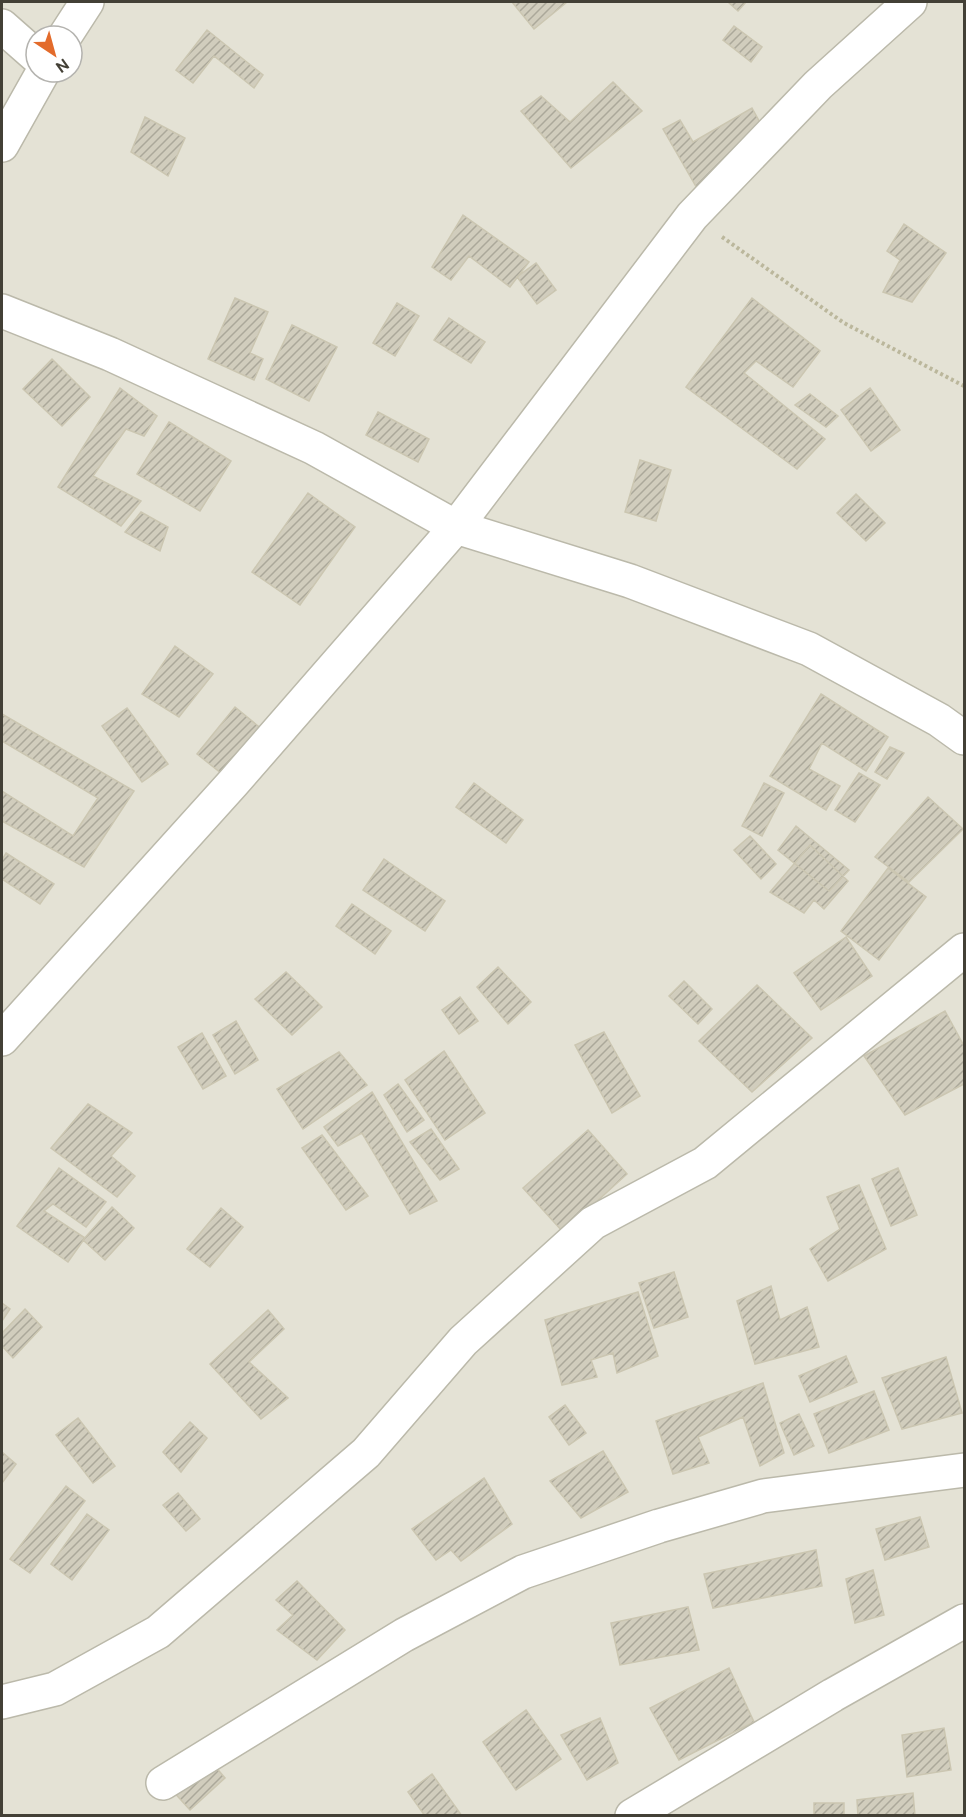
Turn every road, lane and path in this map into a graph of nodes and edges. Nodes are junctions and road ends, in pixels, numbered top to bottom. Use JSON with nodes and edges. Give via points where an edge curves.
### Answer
{"nodes":[{"id":1,"x":87,"y":2,"type":"edge"},
{"id":2,"x":910,"y":2,"type":"edge"},
{"id":3,"x":73,"y":24,"type":"edge"},
{"id":4,"x":2,"y":26,"type":"edge"},
{"id":5,"x":24,"y":45,"type":"edge"},
{"id":6,"x":36,"y":84,"type":"edge"},
{"id":7,"x":2,"y":146,"type":"edge"},
{"id":8,"x":692,"y":216,"type":"junction"},
{"id":9,"x":2,"y":311,"type":"edge"},
{"id":10,"x":964,"y":386,"type":"edge"},
{"id":11,"x":456,"y":527,"type":"junction"},
{"id":12,"x":964,"y":738,"type":"edge"},
{"id":13,"x":964,"y":950,"type":"edge"},
{"id":14,"x":2,"y":1039,"type":"edge"},
{"id":15,"x":964,"y":1470,"type":"edge"},
{"id":16,"x":964,"y":1621,"type":"edge"},
{"id":17,"x":2,"y":1702,"type":"edge"},
{"id":18,"x":163,"y":1783,"type":"dead end"},
{"id":19,"x":632,"y":1815,"type":"edge"}],
"edges":[{"from":1,"to":3,"type":"street"},
{"from":2,"to":8,"type":"street","via":[[818,85]]},
{"from":4,"to":5,"type":"street"},
{"from":6,"to":7,"type":"street"},
{"from":8,"to":10,"type":"path","via":[[844,323]]},
{"from":8,"to":11,"type":"street"},
{"from":9,"to":11,"type":"street","via":[[110,354],[314,448]]},
{"from":11,"to":12,"type":"street","via":[[630,581],[810,649],[939,720]]},
{"from":11,"to":14,"type":"street"},
{"from":13,"to":17,"type":"street","via":[[705,1163],[592,1223],[463,1341],[366,1453],[158,1632],[55,1689]]},
{"from":15,"to":18,"type":"street","via":[[763,1496],[523,1572],[404,1635]]},
{"from":16,"to":19,"type":"street"}]}
